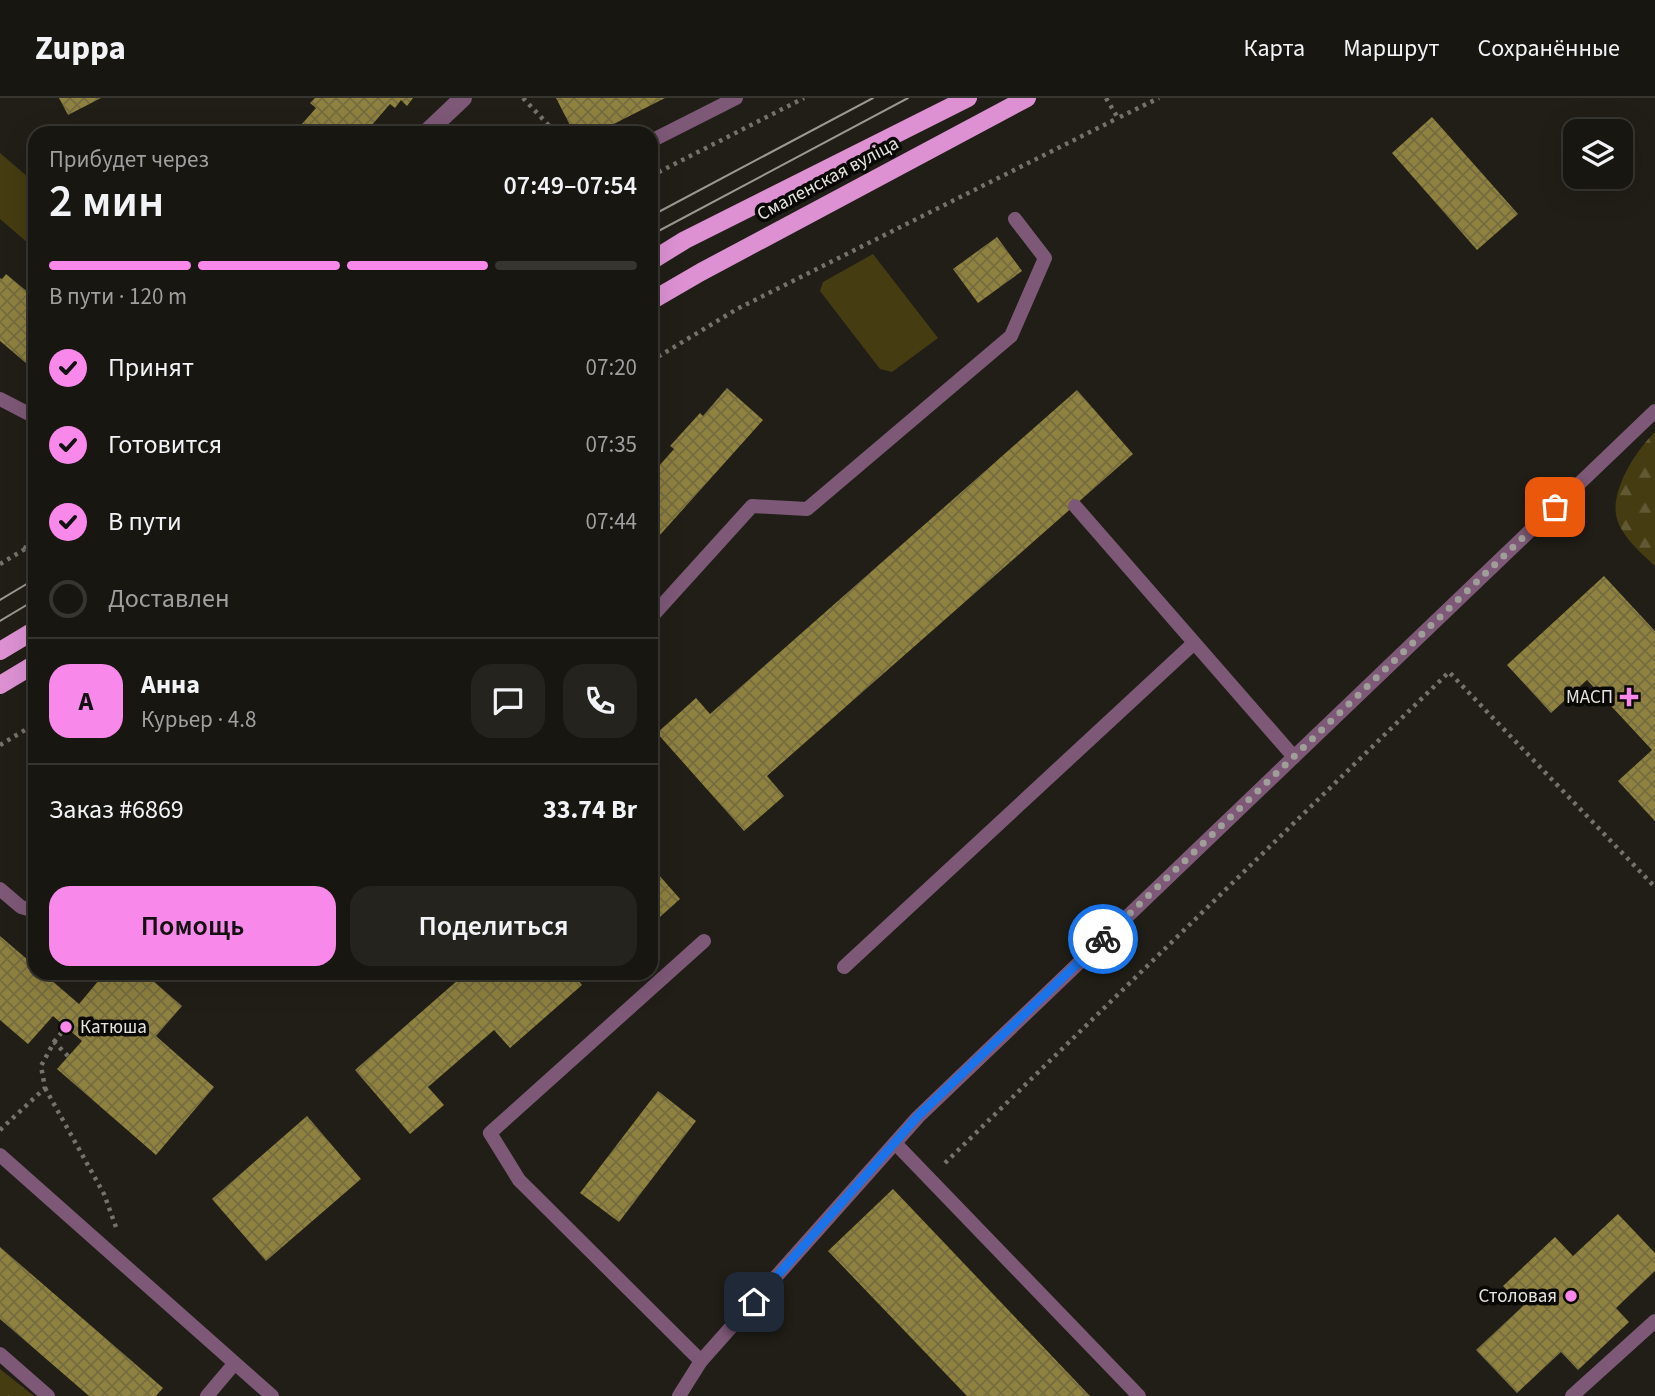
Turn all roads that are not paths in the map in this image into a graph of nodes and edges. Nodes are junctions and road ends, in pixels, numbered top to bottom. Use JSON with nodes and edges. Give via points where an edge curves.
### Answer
{"nodes":[{"id":1,"x":463,"y":98,"type":"edge"},
{"id":2,"x":736,"y":98,"type":"edge"},
{"id":3,"x":968,"y":98,"type":"edge"},
{"id":4,"x":1027,"y":98,"type":"edge"},
{"id":5,"x":433,"y":126,"type":"edge"},
{"id":6,"x":658,"y":137,"type":"edge"},
{"id":7,"x":1015,"y":219,"type":"dead end"},
{"id":8,"x":658,"y":257,"type":"edge"},
{"id":9,"x":658,"y":297,"type":"edge"},
{"id":10,"x":0,"y":399,"type":"edge"},
{"id":11,"x":1655,"y":411,"type":"edge"},
{"id":12,"x":28,"y":413,"type":"edge"},
{"id":13,"x":1075,"y":506,"type":"dead end"},
{"id":14,"x":658,"y":610,"type":"edge"},
{"id":15,"x":28,"y":634,"type":"edge"},
{"id":16,"x":1195,"y":643,"type":"junction"},
{"id":17,"x":0,"y":651,"type":"edge"},
{"id":18,"x":28,"y":668,"type":"edge"},
{"id":19,"x":0,"y":685,"type":"edge"},
{"id":20,"x":1294,"y":757,"type":"junction"},
{"id":21,"x":0,"y":889,"type":"edge"},
{"id":22,"x":28,"y":909,"type":"edge"},
{"id":23,"x":704,"y":941,"type":"dead end"},
{"id":24,"x":844,"y":967,"type":"dead end"},
{"id":25,"x":895,"y":1143,"type":"junction"},
{"id":26,"x":0,"y":1155,"type":"edge"},
{"id":27,"x":1655,"y":1321,"type":"edge"},
{"id":28,"x":0,"y":1354,"type":"edge"},
{"id":29,"x":701,"y":1361,"type":"junction"},
{"id":30,"x":234,"y":1364,"type":"junction"},
{"id":31,"x":48,"y":1396,"type":"edge"},
{"id":32,"x":207,"y":1396,"type":"edge"},
{"id":33,"x":272,"y":1396,"type":"edge"},
{"id":34,"x":679,"y":1396,"type":"edge"},
{"id":35,"x":1139,"y":1396,"type":"edge"},
{"id":36,"x":1572,"y":1396,"type":"edge"}],
"edges":[{"from":1,"to":5,"type":"street"},
{"from":2,"to":6,"type":"lane"},
{"from":3,"to":8,"type":"main road","name":"Смаленская вуліца"},
{"from":4,"to":9,"type":"main road","name":"Смаленская вуліца"},
{"from":7,"to":14,"type":"lane","via":[[1045,258],[1011,336],[807,509],[752,506]]},
{"from":10,"to":12,"type":"lane"},
{"from":11,"to":20,"type":"lane"},
{"from":13,"to":16,"type":"lane"},
{"from":15,"to":17,"type":"main road"},
{"from":16,"to":20,"type":"lane"},
{"from":16,"to":24,"type":"lane"},
{"from":18,"to":19,"type":"main road"},
{"from":20,"to":25,"type":"lane"},
{"from":21,"to":22,"type":"lane"},
{"from":23,"to":29,"type":"lane","via":[[490,1133],[519,1180]]},
{"from":25,"to":29,"type":"lane"},
{"from":25,"to":35,"type":"lane"},
{"from":26,"to":30,"type":"lane"},
{"from":27,"to":36,"type":"lane"},
{"from":28,"to":31,"type":"lane"},
{"from":29,"to":34,"type":"lane"},
{"from":30,"to":32,"type":"lane"},
{"from":30,"to":33,"type":"lane"}]}
